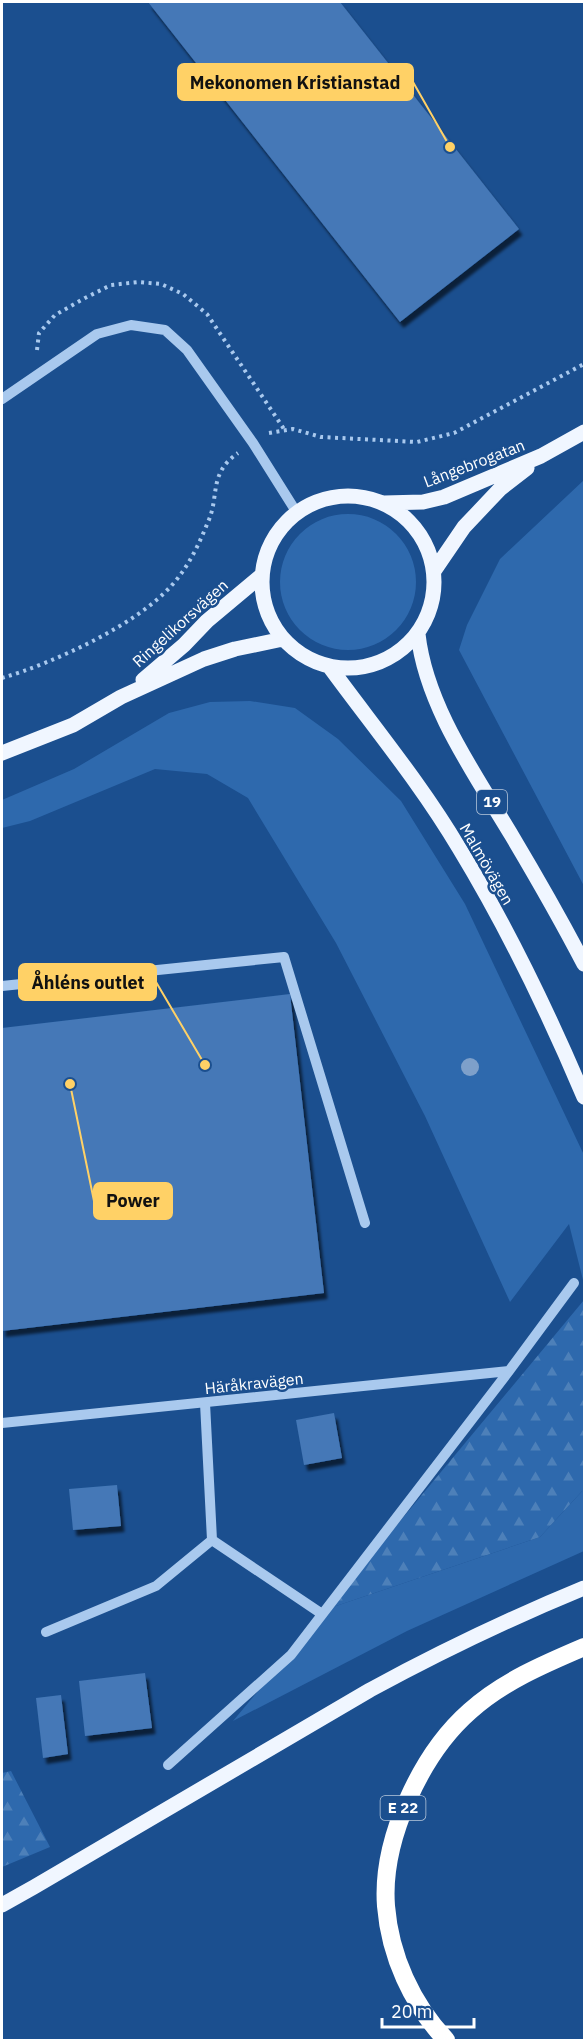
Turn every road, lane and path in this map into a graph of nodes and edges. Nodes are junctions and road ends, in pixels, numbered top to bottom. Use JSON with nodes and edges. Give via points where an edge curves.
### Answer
{"nodes":[{"id":1,"x":2,"y":399,"type":"edge"},
{"id":2,"x":585,"y":432,"type":"edge"},
{"id":3,"x":541,"y":456,"type":"junction"},
{"id":4,"x":384,"y":503,"type":"junction"},
{"id":5,"x":297,"y":513,"type":"junction"},
{"id":6,"x":434,"y":571,"type":"junction"},
{"id":7,"x":262,"y":575,"type":"junction"},
{"id":8,"x":418,"y":633,"type":"junction"},
{"id":9,"x":283,"y":639,"type":"junction"},
{"id":10,"x":328,"y":666,"type":"junction"},
{"id":11,"x":121,"y":697,"type":"junction"},
{"id":12,"x":2,"y":753,"type":"edge"},
{"id":13,"x":585,"y":963,"type":"edge"},
{"id":14,"x":2,"y":986,"type":"edge"},
{"id":15,"x":585,"y":1097,"type":"edge"},
{"id":16,"x":365,"y":1223,"type":"dead end"},
{"id":17,"x":574,"y":1282,"type":"dead end"},
{"id":18,"x":509,"y":1371,"type":"junction"},
{"id":19,"x":205,"y":1403,"type":"junction"},
{"id":20,"x":2,"y":1424,"type":"edge"},
{"id":21,"x":212,"y":1540,"type":"junction"},
{"id":22,"x":585,"y":1588,"type":"edge"},
{"id":23,"x":322,"y":1614,"type":"junction"},
{"id":24,"x":46,"y":1632,"type":"dead end"},
{"id":25,"x":585,"y":1647,"type":"edge"},
{"id":26,"x":168,"y":1765,"type":"dead end"},
{"id":27,"x":2,"y":1905,"type":"edge"},
{"id":28,"x":446,"y":2040,"type":"edge"}],
"edges":[{"from":1,"to":5,"type":"street","via":[[97,334],[131,325],[165,330],[187,350]]},
{"from":2,"to":3,"type":"main road","name":"Långebrogatan"},
{"from":3,"to":4,"type":"main road","name":"Långebrogatan","via":[[444,497]]},
{"from":3,"to":6,"type":"main road","name":"Långebrogatan","via":[[500,489],[464,527]]},
{"from":4,"to":5,"type":"main road","via":[[344,495],[323,499]]},
{"from":4,"to":6,"type":"main road","via":[[418,530],[429,549]]},
{"from":5,"to":7,"type":"main road","via":[[275,536]]},
{"from":6,"to":8,"type":"main road","via":[[429,614]]},
{"from":7,"to":9,"type":"main road","via":[[263,598],[270,620]]},
{"from":7,"to":11,"type":"main road","name":"Ringelikorsvägen"},
{"from":8,"to":10,"type":"main road","via":[[400,651],[378,663],[353,668]]},
{"from":8,"to":13,"type":"main road","number":"19","via":[[427,679],[449,728]]},
{"from":9,"to":10,"type":"main road","via":[[296,651]]},
{"from":9,"to":11,"type":"main road","name":"Ringelikorsvägen","via":[[204,659]]},
{"from":10,"to":15,"type":"main road","name":"Malmövägen","via":[[385,739],[459,847],[522,964]]},
{"from":11,"to":12,"type":"main road","name":"Ringelikorsvägen","via":[[73,725]]},
{"from":14,"to":16,"type":"street","via":[[285,957]]},
{"from":17,"to":18,"type":"street"},
{"from":18,"to":19,"type":"street","name":"Häråkravägen"},
{"from":18,"to":23,"type":"street"},
{"from":19,"to":20,"type":"street","name":"Häråkravägen"},
{"from":19,"to":21,"type":"street"},
{"from":21,"to":23,"type":"street"},
{"from":21,"to":24,"type":"street","via":[[156,1586]]},
{"from":22,"to":27,"type":"main road","via":[[411,1667]]},
{"from":23,"to":26,"type":"street","via":[[291,1655]]},
{"from":25,"to":28,"type":"highway","number":"E 22","via":[[508,1683],[471,1710],[432,1754],[404,1807],[387,1878],[390,1928],[395,1955],[408,1986],[429,2022]]}]}
